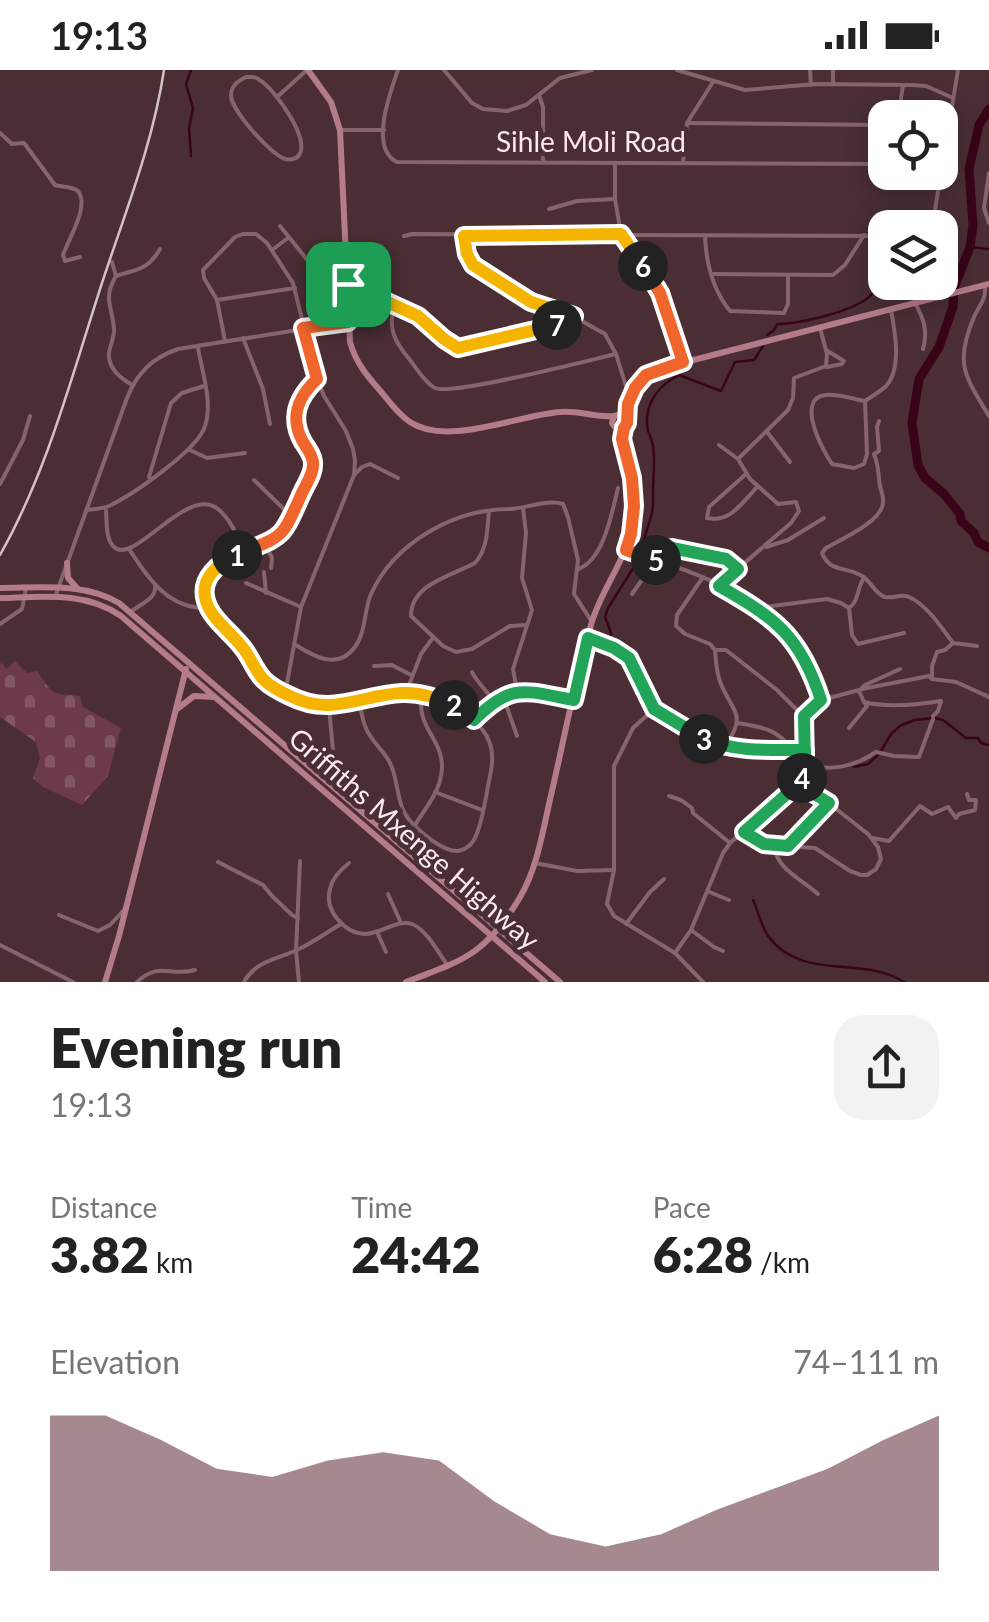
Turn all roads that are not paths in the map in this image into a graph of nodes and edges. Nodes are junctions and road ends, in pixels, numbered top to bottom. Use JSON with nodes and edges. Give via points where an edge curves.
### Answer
{"nodes":[{"id":1,"x":308,"y":70,"type":"edge"},
{"id":2,"x":398,"y":70,"type":"edge"},
{"id":3,"x":444,"y":70,"type":"edge"},
{"id":4,"x":592,"y":70,"type":"edge"},
{"id":5,"x":677,"y":70,"type":"edge"},
{"id":6,"x":810,"y":70,"type":"edge"},
{"id":7,"x":833,"y":70,"type":"edge"},
{"id":8,"x":958,"y":70,"type":"edge"},
{"id":9,"x":713,"y":82,"type":"junction"},
{"id":10,"x":834,"y":84,"type":"junction"},
{"id":11,"x":903,"y":84,"type":"junction"},
{"id":12,"x":811,"y":85,"type":"junction"},
{"id":13,"x":540,"y":95,"type":"junction"},
{"id":14,"x":278,"y":97,"type":"junction"},
{"id":15,"x":954,"y":98,"type":"junction"},
{"id":16,"x":901,"y":100,"type":"edge"},
{"id":17,"x":687,"y":123,"type":"junction"},
{"id":18,"x":868,"y":125,"type":"edge"},
{"id":19,"x":340,"y":130,"type":"junction"},
{"id":20,"x":384,"y":130,"type":"junction"},
{"id":21,"x":0,"y":133,"type":"edge"},
{"id":22,"x":543,"y":162,"type":"junction"},
{"id":23,"x":615,"y":163,"type":"junction"},
{"id":24,"x":683,"y":163,"type":"junction"},
{"id":25,"x":868,"y":164,"type":"edge"},
{"id":26,"x":989,"y":173,"type":"edge"},
{"id":27,"x":615,"y":198,"type":"junction"},
{"id":28,"x":550,"y":209,"type":"dead end"},
{"id":29,"x":935,"y":210,"type":"edge"},
{"id":30,"x":989,"y":223,"type":"edge"},
{"id":31,"x":280,"y":226,"type":"dead end"},
{"id":32,"x":621,"y":234,"type":"junction"},
{"id":33,"x":404,"y":236,"type":"dead end"},
{"id":34,"x":464,"y":236,"type":"junction"},
{"id":35,"x":705,"y":236,"type":"junction"},
{"id":36,"x":864,"y":236,"type":"junction"},
{"id":37,"x":868,"y":236,"type":"edge"},
{"id":38,"x":288,"y":238,"type":"junction"},
{"id":39,"x":160,"y":249,"type":"dead end"},
{"id":40,"x":272,"y":250,"type":"junction"},
{"id":41,"x":80,"y":257,"type":"dead end"},
{"id":42,"x":112,"y":262,"type":"dead end"},
{"id":43,"x":316,"y":272,"type":"dead end"},
{"id":44,"x":712,"y":274,"type":"junction"},
{"id":45,"x":788,"y":275,"type":"junction"},
{"id":46,"x":116,"y":276,"type":"junction"},
{"id":47,"x":348,"y":284,"type":"junction"},
{"id":48,"x":987,"y":285,"type":"edge"},
{"id":49,"x":294,"y":288,"type":"junction"},
{"id":50,"x":217,"y":300,"type":"junction"},
{"id":51,"x":918,"y":302,"type":"junction"},
{"id":52,"x":394,"y":304,"type":"junction"},
{"id":53,"x":890,"y":310,"type":"junction"},
{"id":54,"x":574,"y":316,"type":"junction"},
{"id":55,"x":348,"y":322,"type":"junction"},
{"id":56,"x":303,"y":328,"type":"junction"},
{"id":57,"x":820,"y":328,"type":"junction"},
{"id":58,"x":243,"y":338,"type":"junction"},
{"id":59,"x":224,"y":340,"type":"junction"},
{"id":60,"x":197,"y":346,"type":"junction"},
{"id":61,"x":923,"y":349,"type":"dead end"},
{"id":62,"x":826,"y":350,"type":"junction"},
{"id":63,"x":616,"y":354,"type":"junction"},
{"id":64,"x":683,"y":362,"type":"junction"},
{"id":65,"x":824,"y":368,"type":"junction"},
{"id":66,"x":317,"y":379,"type":"junction"},
{"id":67,"x":132,"y":385,"type":"junction"},
{"id":68,"x":204,"y":386,"type":"junction"},
{"id":69,"x":865,"y":401,"type":"junction"},
{"id":70,"x":629,"y":402,"type":"junction"},
{"id":71,"x":30,"y":416,"type":"dead end"},
{"id":72,"x":620,"y":416,"type":"junction"},
{"id":73,"x":989,"y":416,"type":"edge"},
{"id":74,"x":596,"y":417,"type":"junction"},
{"id":75,"x":878,"y":421,"type":"dead end"},
{"id":76,"x":270,"y":424,"type":"dead end"},
{"id":77,"x":618,"y":428,"type":"junction"},
{"id":78,"x":767,"y":432,"type":"junction"},
{"id":79,"x":718,"y":445,"type":"dead end"},
{"id":80,"x":190,"y":450,"type":"junction"},
{"id":81,"x":244,"y":453,"type":"dead end"},
{"id":82,"x":738,"y":459,"type":"junction"},
{"id":83,"x":790,"y":462,"type":"dead end"},
{"id":84,"x":746,"y":474,"type":"junction"},
{"id":85,"x":354,"y":475,"type":"junction"},
{"id":86,"x":398,"y":478,"type":"dead end"},
{"id":87,"x":148,"y":480,"type":"junction"},
{"id":88,"x":254,"y":480,"type":"dead end"},
{"id":89,"x":0,"y":484,"type":"edge"},
{"id":90,"x":758,"y":486,"type":"junction"},
{"id":91,"x":618,"y":488,"type":"dead end"},
{"id":92,"x":106,"y":507,"type":"junction"},
{"id":93,"x":523,"y":508,"type":"junction"},
{"id":94,"x":86,"y":510,"type":"junction"},
{"id":95,"x":488,"y":510,"type":"junction"},
{"id":96,"x":292,"y":517,"type":"junction"},
{"id":97,"x":824,"y":518,"type":"dead end"},
{"id":98,"x":266,"y":544,"type":"junction"},
{"id":99,"x":129,"y":548,"type":"junction"},
{"id":100,"x":762,"y":548,"type":"junction"},
{"id":101,"x":626,"y":550,"type":"junction"},
{"id":102,"x":245,"y":552,"type":"junction"},
{"id":103,"x":656,"y":560,"type":"junction"},
{"id":104,"x":67,"y":563,"type":"junction"},
{"id":105,"x":271,"y":568,"type":"dead end"},
{"id":106,"x":578,"y":569,"type":"junction"},
{"id":107,"x":738,"y":569,"type":"junction"},
{"id":108,"x":264,"y":572,"type":"dead end"},
{"id":109,"x":703,"y":577,"type":"junction"},
{"id":110,"x":865,"y":578,"type":"junction"},
{"id":111,"x":246,"y":583,"type":"dead end"},
{"id":112,"x":155,"y":584,"type":"junction"},
{"id":113,"x":719,"y":586,"type":"junction"},
{"id":114,"x":58,"y":587,"type":"junction"},
{"id":115,"x":0,"y":588,"type":"edge"},
{"id":116,"x":26,"y":588,"type":"junction"},
{"id":117,"x":77,"y":588,"type":"junction"},
{"id":118,"x":266,"y":593,"type":"junction"},
{"id":119,"x":632,"y":594,"type":"dead end"},
{"id":120,"x":55,"y":597,"type":"junction"},
{"id":121,"x":0,"y":598,"type":"edge"},
{"id":122,"x":26,"y":598,"type":"junction"},
{"id":123,"x":208,"y":608,"type":"junction"},
{"id":124,"x":301,"y":608,"type":"junction"},
{"id":125,"x":757,"y":608,"type":"junction"},
{"id":126,"x":849,"y":608,"type":"junction"},
{"id":127,"x":131,"y":612,"type":"junction"},
{"id":128,"x":592,"y":622,"type":"junction"},
{"id":129,"x":0,"y":624,"type":"edge"},
{"id":130,"x":528,"y":624,"type":"junction"},
{"id":131,"x":904,"y":634,"type":"dead end"},
{"id":132,"x":433,"y":638,"type":"junction"},
{"id":133,"x":588,"y":638,"type":"junction"},
{"id":134,"x":294,"y":644,"type":"junction"},
{"id":135,"x":953,"y":644,"type":"junction"},
{"id":136,"x":978,"y":646,"type":"dead end"},
{"id":137,"x":716,"y":650,"type":"junction"},
{"id":138,"x":188,"y":661,"type":"junction"},
{"id":139,"x":374,"y":666,"type":"dead end"},
{"id":140,"x":900,"y":669,"type":"dead end"},
{"id":141,"x":185,"y":671,"type":"junction"},
{"id":142,"x":472,"y":672,"type":"dead end"},
{"id":143,"x":411,"y":676,"type":"junction"},
{"id":144,"x":932,"y":679,"type":"junction"},
{"id":145,"x":859,"y":690,"type":"junction"},
{"id":146,"x":406,"y":692,"type":"junction"},
{"id":147,"x":518,"y":692,"type":"junction"},
{"id":148,"x":285,"y":694,"type":"junction"},
{"id":149,"x":422,"y":694,"type":"junction"},
{"id":150,"x":502,"y":696,"type":"junction"},
{"id":151,"x":989,"y":697,"type":"edge"},
{"id":152,"x":216,"y":698,"type":"junction"},
{"id":153,"x":574,"y":700,"type":"junction"},
{"id":154,"x":821,"y":700,"type":"junction"},
{"id":155,"x":359,"y":701,"type":"junction"},
{"id":156,"x":494,"y":702,"type":"junction"},
{"id":157,"x":864,"y":702,"type":"junction"},
{"id":158,"x":329,"y":706,"type":"junction"},
{"id":159,"x":654,"y":709,"type":"junction"},
{"id":160,"x":175,"y":711,"type":"junction"},
{"id":161,"x":804,"y":716,"type":"junction"},
{"id":162,"x":474,"y":720,"type":"junction"},
{"id":163,"x":737,"y":723,"type":"junction"},
{"id":164,"x":849,"y":728,"type":"dead end"},
{"id":165,"x":517,"y":736,"type":"dead end"},
{"id":166,"x":726,"y":745,"type":"junction"},
{"id":167,"x":792,"y":750,"type":"junction"},
{"id":168,"x":805,"y":750,"type":"junction"},
{"id":169,"x":805,"y":765,"type":"junction"},
{"id":170,"x":348,"y":774,"type":"dead end"},
{"id":171,"x":798,"y":784,"type":"junction"},
{"id":172,"x":435,"y":792,"type":"junction"},
{"id":173,"x":967,"y":794,"type":"dead end"},
{"id":174,"x":669,"y":796,"type":"dead end"},
{"id":175,"x":829,"y":803,"type":"junction"},
{"id":176,"x":482,"y":810,"type":"junction"},
{"id":177,"x":415,"y":825,"type":"junction"},
{"id":178,"x":744,"y":832,"type":"junction"},
{"id":179,"x":800,"y":836,"type":"junction"},
{"id":180,"x":872,"y":838,"type":"junction"},
{"id":181,"x":730,"y":843,"type":"junction"},
{"id":182,"x":774,"y":846,"type":"junction"},
{"id":183,"x":788,"y":846,"type":"junction"},
{"id":184,"x":808,"y":847,"type":"junction"},
{"id":185,"x":300,"y":861,"type":"dead end"},
{"id":186,"x":218,"y":862,"type":"dead end"},
{"id":187,"x":348,"y":863,"type":"dead end"},
{"id":188,"x":534,"y":863,"type":"junction"},
{"id":189,"x":614,"y":870,"type":"junction"},
{"id":190,"x":664,"y":879,"type":"dead end"},
{"id":191,"x":708,"y":892,"type":"junction"},
{"id":192,"x":388,"y":894,"type":"dead end"},
{"id":193,"x":818,"y":894,"type":"dead end"},
{"id":194,"x":729,"y":900,"type":"dead end"},
{"id":195,"x":126,"y":908,"type":"junction"},
{"id":196,"x":59,"y":915,"type":"dead end"},
{"id":197,"x":298,"y":918,"type":"junction"},
{"id":198,"x":401,"y":922,"type":"junction"},
{"id":199,"x":341,"y":924,"type":"junction"},
{"id":200,"x":626,"y":924,"type":"junction"},
{"id":201,"x":499,"y":928,"type":"junction"},
{"id":202,"x":691,"y":930,"type":"junction"},
{"id":203,"x":377,"y":932,"type":"junction"},
{"id":204,"x":492,"y":935,"type":"junction"},
{"id":205,"x":0,"y":945,"type":"edge"},
{"id":206,"x":296,"y":951,"type":"junction"},
{"id":207,"x":723,"y":951,"type":"dead end"},
{"id":208,"x":386,"y":952,"type":"dead end"},
{"id":209,"x":675,"y":953,"type":"junction"},
{"id":210,"x":448,"y":966,"type":"junction"},
{"id":211,"x":195,"y":970,"type":"dead end"},
{"id":212,"x":416,"y":980,"type":"edge"},
{"id":213,"x":73,"y":982,"type":"edge"},
{"id":214,"x":104,"y":982,"type":"edge"},
{"id":215,"x":137,"y":982,"type":"edge"},
{"id":216,"x":244,"y":982,"type":"edge"},
{"id":217,"x":299,"y":982,"type":"edge"},
{"id":218,"x":406,"y":982,"type":"edge"},
{"id":219,"x":544,"y":982,"type":"edge"},
{"id":220,"x":560,"y":982,"type":"edge"},
{"id":221,"x":703,"y":982,"type":"edge"}],
"edges":[{"from":1,"to":14,"type":"street"},
{"from":1,"to":19,"type":"street","via":[[331,102]]},
{"from":2,"to":20,"type":"street"},
{"from":3,"to":13,"type":"street","via":[[483,109],[514,110]]},
{"from":4,"to":13,"type":"street","via":[[560,78]]},
{"from":5,"to":9,"type":"street"},
{"from":6,"to":12,"type":"street"},
{"from":7,"to":10,"type":"street"},
{"from":8,"to":15,"type":"street"},
{"from":9,"to":12,"type":"street","via":[[744,90]]},
{"from":9,"to":17,"type":"street"},
{"from":10,"to":11,"type":"street"},
{"from":10,"to":12,"type":"street"},
{"from":11,"to":15,"type":"street"},
{"from":11,"to":16,"type":"street"},
{"from":13,"to":22,"type":"street"},
{"from":14,"to":14,"type":"street","via":[[253,77],[240,79],[230,95],[258,136],[290,160],[301,150],[298,131]]},
{"from":15,"to":29,"type":"street"},
{"from":17,"to":18,"type":"street"},
{"from":17,"to":24,"type":"street"},
{"from":19,"to":20,"type":"street"},
{"from":19,"to":47,"type":"street"},
{"from":20,"to":22,"type":"street","name":"Sihle Moli Road","via":[[392,161]]},
{"from":21,"to":41,"type":"street","via":[[12,144],[24,142],[56,186],[78,192],[80,218],[64,255]]},
{"from":22,"to":23,"type":"street","name":"Sihle Moli Road"},
{"from":23,"to":24,"type":"street","name":"Sihle Moli Road"},
{"from":23,"to":27,"type":"street"},
{"from":24,"to":25,"type":"street","name":"Sihle Moli Road"},
{"from":26,"to":30,"type":"street"},
{"from":27,"to":28,"type":"street"},
{"from":27,"to":32,"type":"street"},
{"from":31,"to":38,"type":"street"},
{"from":32,"to":34,"type":"street"},
{"from":32,"to":35,"type":"street"},
{"from":32,"to":64,"type":"street","via":[[657,286]]},
{"from":33,"to":34,"type":"street"},
{"from":34,"to":54,"type":"street","via":[[473,265],[531,302]]},
{"from":35,"to":36,"type":"street"},
{"from":35,"to":44,"type":"street"},
{"from":36,"to":37,"type":"street"},
{"from":36,"to":45,"type":"street","via":[[837,273]]},
{"from":38,"to":40,"type":"street"},
{"from":38,"to":43,"type":"street"},
{"from":39,"to":46,"type":"street","via":[[145,266]]},
{"from":40,"to":49,"type":"street"},
{"from":40,"to":50,"type":"street","via":[[250,234],[228,242],[203,270]]},
{"from":42,"to":46,"type":"street"},
{"from":44,"to":45,"type":"street"},
{"from":44,"to":45,"type":"street","via":[[730,312],[780,314],[788,304]]},
{"from":46,"to":67,"type":"street","via":[[108,290],[114,332],[108,354],[114,370]]},
{"from":47,"to":52,"type":"street"},
{"from":47,"to":55,"type":"street"},
{"from":48,"to":51,"type":"street"},
{"from":48,"to":73,"type":"street","via":[[963,353],[966,380]]},
{"from":49,"to":50,"type":"street"},
{"from":49,"to":56,"type":"street"},
{"from":50,"to":59,"type":"street"},
{"from":51,"to":53,"type":"street"},
{"from":51,"to":61,"type":"street"},
{"from":52,"to":54,"type":"street","via":[[458,348]]},
{"from":52,"to":63,"type":"street","via":[[393,337],[438,390]]},
{"from":53,"to":57,"type":"street"},
{"from":53,"to":69,"type":"street","via":[[892,376]]},
{"from":54,"to":63,"type":"street","via":[[605,334]]},
{"from":55,"to":56,"type":"street"},
{"from":55,"to":74,"type":"street","via":[[367,376],[422,429],[457,432],[562,411]]},
{"from":56,"to":58,"type":"street"},
{"from":56,"to":66,"type":"street"},
{"from":57,"to":62,"type":"street"},
{"from":57,"to":64,"type":"street"},
{"from":58,"to":59,"type":"street"},
{"from":58,"to":76,"type":"street"},
{"from":59,"to":60,"type":"street"},
{"from":60,"to":67,"type":"street","via":[[160,356]]},
{"from":60,"to":68,"type":"street"},
{"from":62,"to":65,"type":"street"},
{"from":62,"to":65,"type":"street","via":[[844,362]]},
{"from":63,"to":70,"type":"street"},
{"from":64,"to":70,"type":"street","via":[[646,375]]},
{"from":65,"to":78,"type":"street","via":[[794,378],[791,405]]},
{"from":66,"to":85,"type":"street","via":[[350,439]]},
{"from":66,"to":96,"type":"street","via":[[295,418],[314,462]]},
{"from":67,"to":94,"type":"street"},
{"from":68,"to":80,"type":"street","via":[[205,427]]},
{"from":68,"to":87,"type":"street","via":[[171,404]]},
{"from":69,"to":69,"type":"street","via":[[866,460],[854,468],[832,464],[811,406],[824,395]]},
{"from":70,"to":72,"type":"street"},
{"from":71,"to":89,"type":"street"},
{"from":72,"to":74,"type":"street"},
{"from":72,"to":77,"type":"street"},
{"from":72,"to":77,"type":"street","via":[[627,423]]},
{"from":74,"to":77,"type":"street"},
{"from":75,"to":110,"type":"street","via":[[874,454],[882,510],[822,554],[829,565]]},
{"from":77,"to":101,"type":"street","via":[[634,506]]},
{"from":78,"to":82,"type":"street"},
{"from":78,"to":83,"type":"street"},
{"from":79,"to":82,"type":"street"},
{"from":80,"to":81,"type":"street","via":[[207,458]]},
{"from":80,"to":87,"type":"street"},
{"from":82,"to":84,"type":"street"},
{"from":84,"to":90,"type":"street"},
{"from":84,"to":90,"type":"street","via":[[706,518],[730,515]]},
{"from":85,"to":86,"type":"street","via":[[370,464]]},
{"from":85,"to":124,"type":"street"},
{"from":87,"to":92,"type":"street"},
{"from":88,"to":96,"type":"street"},
{"from":90,"to":100,"type":"street","via":[[778,504],[796,502],[800,511]]},
{"from":91,"to":106,"type":"street","via":[[605,536]]},
{"from":92,"to":94,"type":"street"},
{"from":92,"to":99,"type":"street","via":[[112,546]]},
{"from":93,"to":95,"type":"street"},
{"from":93,"to":106,"type":"street","via":[[563,504]]},
{"from":93,"to":130,"type":"street"},
{"from":94,"to":104,"type":"street"},
{"from":95,"to":132,"type":"street","via":[[486,545],[477,561],[413,600],[413,620]]},
{"from":95,"to":134,"type":"street","via":[[461,516],[404,550],[373,590],[360,639],[346,655],[319,659]]},
{"from":96,"to":98,"type":"street"},
{"from":97,"to":100,"type":"street"},
{"from":98,"to":102,"type":"street"},
{"from":98,"to":105,"type":"street"},
{"from":99,"to":102,"type":"street","via":[[201,503],[226,516]]},
{"from":99,"to":112,"type":"street"},
{"from":100,"to":107,"type":"street"},
{"from":101,"to":103,"type":"street"},
{"from":101,"to":128,"type":"street"},
{"from":102,"to":123,"type":"street","via":[[216,566],[204,594]]},
{"from":103,"to":107,"type":"street","via":[[674,548],[726,559]]},
{"from":103,"to":109,"type":"street"},
{"from":103,"to":119,"type":"street"},
{"from":104,"to":114,"type":"street"},
{"from":104,"to":117,"type":"street"},
{"from":106,"to":128,"type":"street","via":[[574,594]]},
{"from":107,"to":113,"type":"street"},
{"from":108,"to":118,"type":"street"},
{"from":109,"to":113,"type":"street"},
{"from":109,"to":137,"type":"street","via":[[675,622]]},
{"from":110,"to":126,"type":"street"},
{"from":110,"to":135,"type":"street","via":[[884,596],[911,598]]},
{"from":111,"to":118,"type":"street"},
{"from":112,"to":123,"type":"street","via":[[187,607]]},
{"from":112,"to":127,"type":"street","via":[[151,598]]},
{"from":113,"to":125,"type":"street"},
{"from":114,"to":116,"type":"street","name":"Griffiths Mxenge Highway"},
{"from":114,"to":117,"type":"street","name":"Griffiths Mxenge Highway"},
{"from":114,"to":120,"type":"street"},
{"from":115,"to":116,"type":"street","name":"Griffiths Mxenge Highway"},
{"from":116,"to":122,"type":"street"},
{"from":117,"to":127,"type":"street","name":"Griffiths Mxenge Highway"},
{"from":118,"to":124,"type":"street"},
{"from":120,"to":122,"type":"street","name":"Griffiths Mxenge Highway"},
{"from":120,"to":141,"type":"street","name":"Griffiths Mxenge Highway","via":[[114,611]]},
{"from":121,"to":122,"type":"street","name":"Griffiths Mxenge Highway"},
{"from":122,"to":129,"type":"street"},
{"from":123,"to":148,"type":"street","via":[[262,678]]},
{"from":124,"to":134,"type":"street"},
{"from":125,"to":126,"type":"street","via":[[827,599]]},
{"from":125,"to":154,"type":"street","via":[[796,646]]},
{"from":126,"to":131,"type":"street","via":[[858,644]]},
{"from":127,"to":138,"type":"street","name":"Griffiths Mxenge Highway"},
{"from":128,"to":133,"type":"street"},
{"from":130,"to":132,"type":"street","via":[[510,626],[465,652]]},
{"from":130,"to":147,"type":"street","via":[[513,669]]},
{"from":132,"to":143,"type":"street"},
{"from":133,"to":153,"type":"street"},
{"from":133,"to":159,"type":"street","via":[[629,658]]},
{"from":134,"to":148,"type":"street"},
{"from":135,"to":136,"type":"street"},
{"from":135,"to":144,"type":"street","via":[[934,655]]},
{"from":137,"to":161,"type":"street","via":[[726,650]]},
{"from":137,"to":163,"type":"street","via":[[718,678]]},
{"from":138,"to":141,"type":"street"},
{"from":138,"to":201,"type":"street","name":"Griffiths Mxenge Highway"},
{"from":139,"to":143,"type":"street","via":[[392,665]]},
{"from":140,"to":145,"type":"street"},
{"from":141,"to":152,"type":"street","name":"Griffiths Mxenge Highway"},
{"from":141,"to":160,"type":"street"},
{"from":142,"to":156,"type":"street"},
{"from":143,"to":146,"type":"street"},
{"from":144,"to":145,"type":"street"},
{"from":144,"to":151,"type":"street"},
{"from":145,"to":154,"type":"street"},
{"from":145,"to":157,"type":"street"},
{"from":146,"to":149,"type":"street"},
{"from":146,"to":155,"type":"street"},
{"from":147,"to":150,"type":"street"},
{"from":147,"to":153,"type":"street"},
{"from":148,"to":158,"type":"street"},
{"from":149,"to":162,"type":"street"},
{"from":149,"to":172,"type":"street","via":[[422,719],[441,755]]},
{"from":150,"to":156,"type":"street"},
{"from":150,"to":165,"type":"street"},
{"from":152,"to":160,"type":"street","via":[[194,696]]},
{"from":152,"to":204,"type":"street","name":"Griffiths Mxenge Highway"},
{"from":153,"to":188,"type":"street"},
{"from":154,"to":161,"type":"street"},
{"from":155,"to":158,"type":"street"},
{"from":155,"to":177,"type":"street","via":[[366,730],[390,763]]},
{"from":156,"to":162,"type":"street"},
{"from":157,"to":164,"type":"street"},
{"from":157,"to":169,"type":"street","via":[[941,700],[919,757],[880,752],[856,764]]},
{"from":158,"to":170,"type":"street","via":[[334,762]]},
{"from":159,"to":166,"type":"street"},
{"from":159,"to":189,"type":"street","via":[[633,728],[614,766]]},
{"from":160,"to":195,"type":"street"},
{"from":161,"to":168,"type":"street"},
{"from":162,"to":176,"type":"street","via":[[493,750]]},
{"from":163,"to":166,"type":"street"},
{"from":163,"to":167,"type":"street","via":[[778,734]]},
{"from":166,"to":167,"type":"street"},
{"from":167,"to":168,"type":"street"},
{"from":168,"to":169,"type":"street"},
{"from":169,"to":171,"type":"street"},
{"from":171,"to":175,"type":"street"},
{"from":171,"to":178,"type":"street"},
{"from":172,"to":176,"type":"street"},
{"from":172,"to":177,"type":"street"},
{"from":173,"to":180,"type":"street","via":[[976,800],[974,810],[956,818],[948,808],[932,814],[920,806],[891,840]]},
{"from":174,"to":181,"type":"street"},
{"from":175,"to":179,"type":"street"},
{"from":175,"to":180,"type":"street"},
{"from":176,"to":177,"type":"street","via":[[465,849],[440,847]]},
{"from":178,"to":181,"type":"street"},
{"from":178,"to":182,"type":"street"},
{"from":179,"to":183,"type":"street"},
{"from":179,"to":184,"type":"street"},
{"from":180,"to":184,"type":"street","via":[[881,859],[864,875]]},
{"from":181,"to":191,"type":"street"},
{"from":182,"to":183,"type":"street"},
{"from":182,"to":193,"type":"street","via":[[778,860]]},
{"from":183,"to":184,"type":"street"},
{"from":185,"to":197,"type":"street"},
{"from":186,"to":197,"type":"street","via":[[263,885]]},
{"from":187,"to":199,"type":"street","via":[[333,879],[328,898]]},
{"from":188,"to":189,"type":"street"},
{"from":188,"to":201,"type":"street"},
{"from":189,"to":200,"type":"street","via":[[608,908]]},
{"from":190,"to":200,"type":"street"},
{"from":191,"to":194,"type":"street"},
{"from":191,"to":202,"type":"street"},
{"from":192,"to":198,"type":"street"},
{"from":195,"to":196,"type":"street","via":[[98,931]]},
{"from":195,"to":214,"type":"street"},
{"from":197,"to":206,"type":"street"},
{"from":198,"to":203,"type":"street"},
{"from":198,"to":210,"type":"street","via":[[418,928]]},
{"from":199,"to":203,"type":"street"},
{"from":199,"to":206,"type":"street"},
{"from":200,"to":209,"type":"street"},
{"from":201,"to":204,"type":"street"},
{"from":201,"to":220,"type":"street","name":"Griffiths Mxenge Highway"},
{"from":202,"to":207,"type":"street"},
{"from":202,"to":209,"type":"street"},
{"from":203,"to":208,"type":"street"},
{"from":204,"to":210,"type":"street","via":[[481,949]]},
{"from":204,"to":219,"type":"street","name":"Griffiths Mxenge Highway"},
{"from":205,"to":213,"type":"street"},
{"from":206,"to":216,"type":"street","via":[[260,965]]},
{"from":206,"to":217,"type":"street"},
{"from":209,"to":221,"type":"street"},
{"from":210,"to":212,"type":"street"},
{"from":211,"to":215,"type":"street","via":[[155,970]]},
{"from":212,"to":218,"type":"street"}]}
